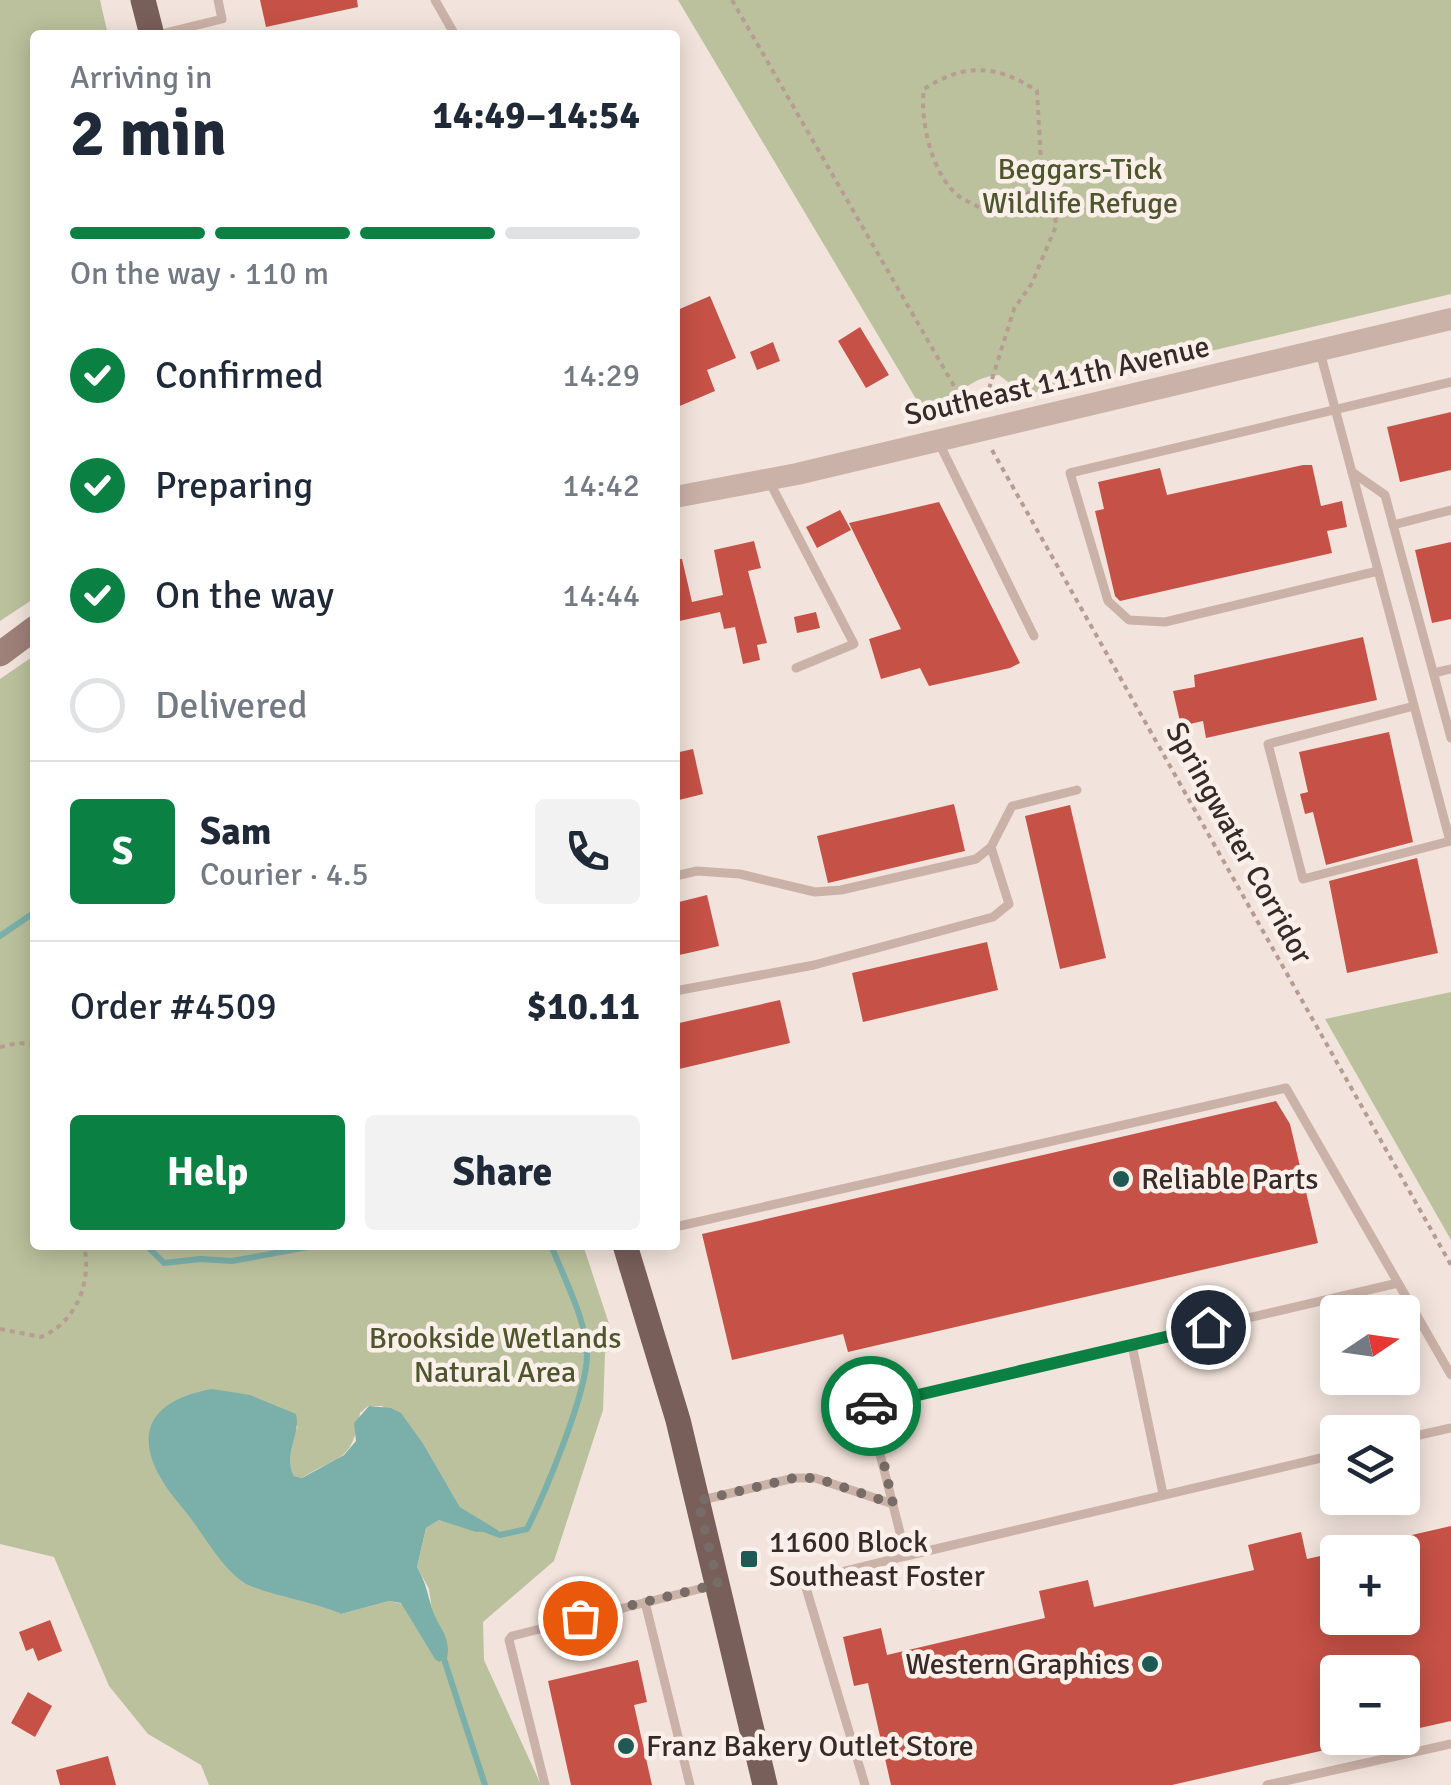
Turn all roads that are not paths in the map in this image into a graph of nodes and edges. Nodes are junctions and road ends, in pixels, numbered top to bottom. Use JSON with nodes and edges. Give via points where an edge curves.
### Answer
{"nodes":[{"id":1,"x":143,"y":0,"type":"edge"},
{"id":2,"x":218,"y":0,"type":"edge"},
{"id":3,"x":435,"y":0,"type":"edge"},
{"id":4,"x":152,"y":30,"type":"edge"},
{"id":5,"x":175,"y":30,"type":"edge"},
{"id":6,"x":451,"y":30,"type":"edge"},
{"id":7,"x":1451,"y":319,"type":"edge"},
{"id":8,"x":1320,"y":350,"type":"junction"},
{"id":9,"x":1451,"y":382,"type":"edge"},
{"id":10,"x":1335,"y":408,"type":"junction"},
{"id":11,"x":937,"y":440,"type":"junction"},
{"id":12,"x":1352,"y":472,"type":"junction"},
{"id":13,"x":768,"y":480,"type":"junction"},
{"id":14,"x":680,"y":496,"type":"edge"},
{"id":15,"x":1451,"y":510,"type":"edge"},
{"id":16,"x":1394,"y":524,"type":"junction"},
{"id":17,"x":1378,"y":571,"type":"junction"},
{"id":18,"x":30,"y":632,"type":"edge"},
{"id":19,"x":1034,"y":636,"type":"dead end"},
{"id":20,"x":0,"y":654,"type":"edge"},
{"id":21,"x":796,"y":668,"type":"dead end"},
{"id":22,"x":1451,"y":669,"type":"edge"},
{"id":23,"x":1434,"y":673,"type":"junction"},
{"id":24,"x":1414,"y":706,"type":"junction"},
{"id":25,"x":1451,"y":738,"type":"edge"},
{"id":26,"x":1077,"y":790,"type":"dead end"},
{"id":27,"x":991,"y":847,"type":"junction"},
{"id":28,"x":680,"y":875,"type":"edge"},
{"id":29,"x":680,"y":990,"type":"edge"},
{"id":30,"x":680,"y":1226,"type":"edge"},
{"id":31,"x":628,"y":1250,"type":"edge"},
{"id":32,"x":1398,"y":1284,"type":"junction"},
{"id":33,"x":1132,"y":1345,"type":"junction"},
{"id":34,"x":1451,"y":1375,"type":"edge"},
{"id":35,"x":1451,"y":1428,"type":"edge"},
{"id":36,"x":1420,"y":1435,"type":"edge"},
{"id":37,"x":1320,"y":1458,"type":"edge"},
{"id":38,"x":1163,"y":1494,"type":"junction"},
{"id":39,"x":698,"y":1501,"type":"junction"},
{"id":40,"x":893,"y":1504,"type":"junction"},
{"id":41,"x":906,"y":1556,"type":"junction"},
{"id":42,"x":718,"y":1584,"type":"junction"},
{"id":43,"x":645,"y":1602,"type":"junction"},
{"id":44,"x":1451,"y":1744,"type":"edge"},
{"id":45,"x":545,"y":1785,"type":"edge"},
{"id":46,"x":690,"y":1785,"type":"edge"},
{"id":47,"x":765,"y":1785,"type":"edge"},
{"id":48,"x":865,"y":1785,"type":"edge"},
{"id":49,"x":1267,"y":1785,"type":"edge"}],
"edges":[{"from":1,"to":4,"type":"main road"},
{"from":2,"to":5,"type":"lane","via":[[222,19]]},
{"from":3,"to":6,"type":"lane"},
{"from":7,"to":8,"type":"street","name":"Southeast 111th Avenue"},
{"from":8,"to":10,"type":"lane"},
{"from":8,"to":11,"type":"street","name":"Southeast 111th Avenue"},
{"from":9,"to":10,"type":"lane"},
{"from":10,"to":12,"type":"lane"},
{"from":10,"to":17,"type":"lane","via":[[1070,473],[1108,601],[1129,620],[1165,622]]},
{"from":11,"to":13,"type":"street","name":"Southeast 111th Avenue"},
{"from":11,"to":19,"type":"lane"},
{"from":12,"to":16,"type":"lane","via":[[1385,494]]},
{"from":12,"to":17,"type":"lane"},
{"from":13,"to":14,"type":"street","name":"Southeast 111th Avenue"},
{"from":13,"to":21,"type":"lane","via":[[854,644]]},
{"from":15,"to":16,"type":"lane"},
{"from":16,"to":23,"type":"lane"},
{"from":17,"to":24,"type":"lane"},
{"from":18,"to":20,"type":"main road"},
{"from":22,"to":23,"type":"lane"},
{"from":23,"to":25,"type":"lane"},
{"from":24,"to":24,"type":"lane","via":[[1450,841],[1303,880],[1268,744]]},
{"from":26,"to":27,"type":"lane","via":[[1012,806]]},
{"from":27,"to":28,"type":"lane","via":[[976,859],[840,890],[815,892],[740,874]]},
{"from":27,"to":29,"type":"lane","via":[[1009,904],[993,917],[814,964]]},
{"from":30,"to":32,"type":"lane","via":[[1286,1088]]},
{"from":31,"to":39,"type":"main road"},
{"from":32,"to":33,"type":"lane"},
{"from":32,"to":34,"type":"lane"},
{"from":33,"to":38,"type":"lane"},
{"from":33,"to":40,"type":"lane","via":[[868,1407]]},
{"from":35,"to":36,"type":"lane"},
{"from":37,"to":38,"type":"lane"},
{"from":38,"to":41,"type":"lane"},
{"from":39,"to":40,"type":"lane","via":[[816,1478]]},
{"from":39,"to":42,"type":"main road"},
{"from":40,"to":41,"type":"lane"},
{"from":41,"to":48,"type":"lane","via":[[804,1581]]},
{"from":42,"to":43,"type":"lane"},
{"from":42,"to":47,"type":"main road"},
{"from":43,"to":45,"type":"lane","via":[[509,1640]]},
{"from":43,"to":46,"type":"lane"},
{"from":44,"to":49,"type":"lane"}]}
